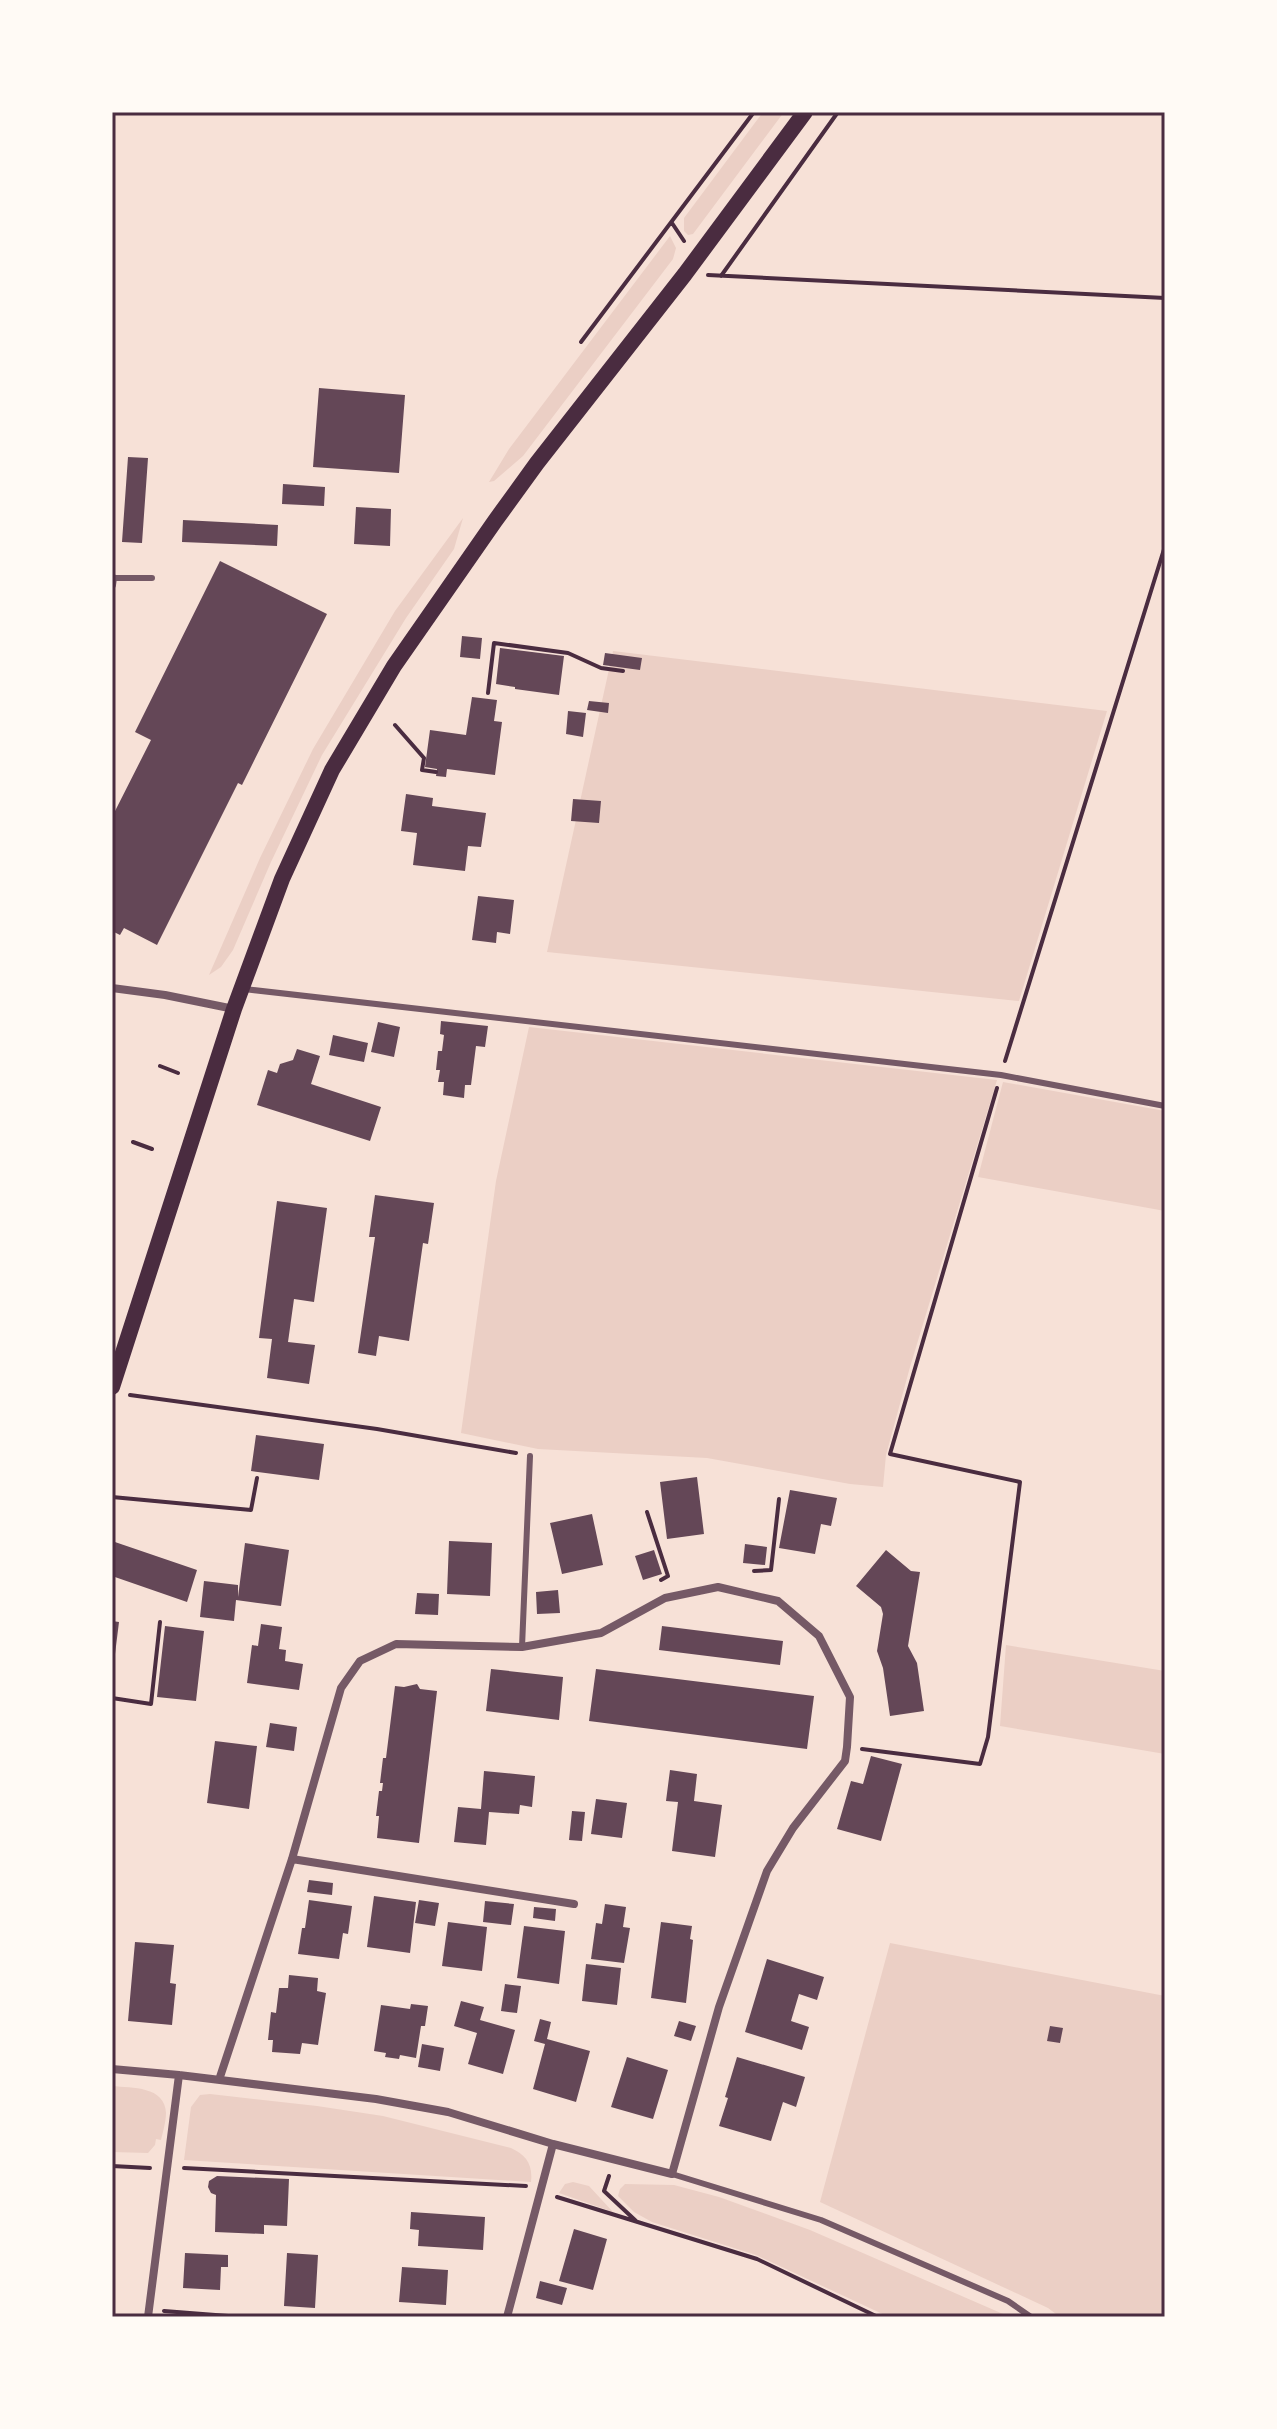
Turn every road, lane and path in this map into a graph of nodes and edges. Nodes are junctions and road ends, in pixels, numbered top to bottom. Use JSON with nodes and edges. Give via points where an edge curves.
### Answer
{"nodes":[{"id":1,"x":754,"y":112,"type":"edge"},
{"id":2,"x":805,"y":112,"type":"edge"},
{"id":3,"x":838,"y":112,"type":"edge"},
{"id":4,"x":685,"y":274,"type":"junction"},
{"id":5,"x":721,"y":276,"type":"junction"},
{"id":6,"x":1165,"y":298,"type":"edge"},
{"id":7,"x":581,"y":342,"type":"dead end"},
{"id":8,"x":1165,"y":546,"type":"edge"},
{"id":9,"x":112,"y":578,"type":"edge"},
{"id":10,"x":152,"y":578,"type":"dead end"},
{"id":11,"x":623,"y":671,"type":"dead end"},
{"id":12,"x":488,"y":693,"type":"dead end"},
{"id":13,"x":395,"y":725,"type":"dead end"},
{"id":14,"x":436,"y":772,"type":"dead end"},
{"id":15,"x":112,"y":988,"type":"edge"},
{"id":16,"x":242,"y":989,"type":"junction"},
{"id":17,"x":234,"y":1009,"type":"junction"},
{"id":18,"x":160,"y":1066,"type":"dead end"},
{"id":19,"x":178,"y":1073,"type":"dead end"},
{"id":20,"x":1001,"y":1075,"type":"junction"},
{"id":21,"x":1165,"y":1106,"type":"edge"},
{"id":22,"x":133,"y":1142,"type":"dead end"},
{"id":23,"x":152,"y":1149,"type":"dead end"},
{"id":24,"x":120,"y":1391,"type":"edge"},
{"id":25,"x":530,"y":1456,"type":"joint"},
{"id":26,"x":257,"y":1478,"type":"dead end"},
{"id":27,"x":112,"y":1497,"type":"edge"},
{"id":28,"x":779,"y":1499,"type":"dead end"},
{"id":29,"x":647,"y":1512,"type":"dead end"},
{"id":30,"x":754,"y":1571,"type":"dead end"},
{"id":31,"x":658,"y":1581,"type":"dead end"},
{"id":32,"x":160,"y":1622,"type":"dead end"},
{"id":33,"x":522,"y":1647,"type":"junction"},
{"id":34,"x":112,"y":1698,"type":"edge"},
{"id":35,"x":847,"y":1747,"type":"junction"},
{"id":36,"x":292,"y":1859,"type":"junction"},
{"id":37,"x":574,"y":1904,"type":"dead end"},
{"id":38,"x":112,"y":2069,"type":"edge"},
{"id":39,"x":179,"y":2075,"type":"junction"},
{"id":40,"x":219,"y":2080,"type":"junction"},
{"id":41,"x":553,"y":2144,"type":"junction"},
{"id":42,"x":614,"y":2159,"type":"junction"},
{"id":43,"x":112,"y":2166,"type":"edge"},
{"id":44,"x":181,"y":2168,"type":"dead end"},
{"id":45,"x":159,"y":2169,"type":"dead end"},
{"id":46,"x":672,"y":2174,"type":"junction"},
{"id":47,"x":531,"y":2187,"type":"dead end"},
{"id":48,"x":557,"y":2197,"type":"dead end"},
{"id":49,"x":638,"y":2222,"type":"junction"},
{"id":50,"x":148,"y":2313,"type":"edge"},
{"id":51,"x":241,"y":2317,"type":"edge"},
{"id":52,"x":507,"y":2317,"type":"edge"},
{"id":53,"x":878,"y":2317,"type":"edge"},
{"id":54,"x":1031,"y":2317,"type":"edge"}],
"edges":[{"from":1,"to":7,"type":"path"},
{"from":2,"to":4,"type":"main road"},
{"from":3,"to":5,"type":"path"},
{"from":4,"to":5,"type":"path"},
{"from":4,"to":16,"type":"main road","via":[[529,474],[370,704],[332,770],[282,879]]},
{"from":5,"to":6,"type":"path"},
{"from":8,"to":20,"type":"path"},
{"from":9,"to":10,"type":"lane"},
{"from":11,"to":12,"type":"path","via":[[568,653],[494,643]]},
{"from":13,"to":14,"type":"path","via":[[424,758],[422,770]]},
{"from":15,"to":17,"type":"street"},
{"from":16,"to":17,"type":"main road"},
{"from":16,"to":20,"type":"lane"},
{"from":17,"to":24,"type":"main road"},
{"from":18,"to":19,"type":"path"},
{"from":20,"to":21,"type":"lane"},
{"from":20,"to":35,"type":"path","via":[[890,1454],[1020,1482],[988,1737],[980,1764]]},
{"from":22,"to":23,"type":"path"},
{"from":24,"to":25,"type":"path"},
{"from":25,"to":33,"type":"lane"},
{"from":26,"to":27,"type":"path","via":[[251,1510]]},
{"from":28,"to":30,"type":"path","via":[[771,1570]]},
{"from":29,"to":31,"type":"path","via":[[668,1576]]},
{"from":32,"to":34,"type":"path","via":[[151,1704]]},
{"from":33,"to":35,"type":"street","via":[[601,1633],[665,1598],[718,1587],[778,1601],[819,1636],[850,1697]]},
{"from":33,"to":36,"type":"street","via":[[396,1644],[360,1661],[341,1688]]},
{"from":35,"to":46,"type":"street","via":[[845,1761],[767,1871],[719,2007]]},
{"from":36,"to":37,"type":"street"},
{"from":36,"to":40,"type":"street"},
{"from":38,"to":39,"type":"street"},
{"from":39,"to":40,"type":"street"},
{"from":39,"to":50,"type":"street"},
{"from":40,"to":41,"type":"street","via":[[448,2112]]},
{"from":41,"to":42,"type":"street"},
{"from":41,"to":52,"type":"street"},
{"from":42,"to":46,"type":"street"},
{"from":42,"to":49,"type":"path","via":[[604,2191]]},
{"from":43,"to":45,"type":"path"},
{"from":44,"to":47,"type":"path"},
{"from":46,"to":54,"type":"lane","via":[[821,2220],[1008,2301]]},
{"from":48,"to":49,"type":"path"},
{"from":49,"to":53,"type":"path","via":[[757,2259]]},
{"from":50,"to":51,"type":"path"}]}
